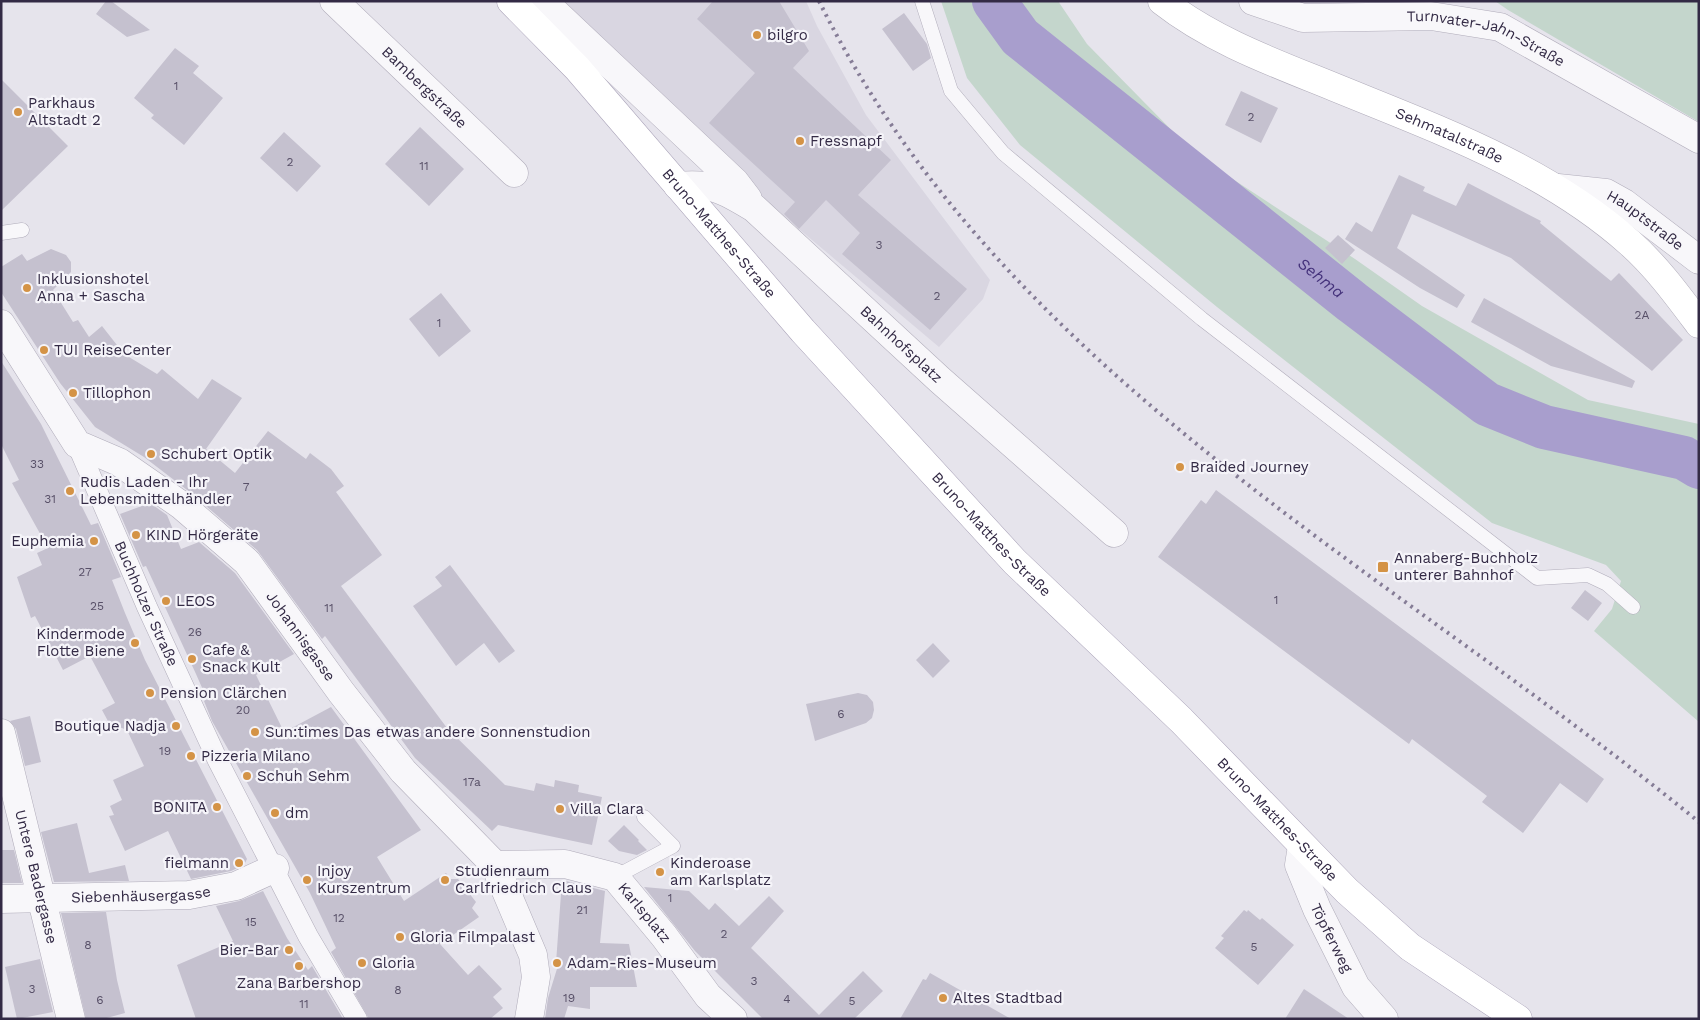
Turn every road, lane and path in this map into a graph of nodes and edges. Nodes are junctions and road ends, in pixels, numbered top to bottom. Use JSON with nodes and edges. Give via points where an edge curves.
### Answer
{"nodes":[{"id":1,"x":334,"y":1,"type":"edge"},
{"id":2,"x":511,"y":1,"type":"edge"},
{"id":3,"x":543,"y":1,"type":"edge"},
{"id":4,"x":922,"y":1,"type":"edge"},
{"id":5,"x":1162,"y":1,"type":"edge"},
{"id":6,"x":1253,"y":1,"type":"edge"},
{"id":7,"x":1364,"y":9,"type":"edge"},
{"id":8,"x":1699,"y":139,"type":"edge"},
{"id":9,"x":514,"y":173,"type":"dead end"},
{"id":10,"x":678,"y":186,"type":"junction"},
{"id":11,"x":1558,"y":188,"type":"junction"},
{"id":12,"x":754,"y":208,"type":"junction"},
{"id":13,"x":22,"y":230,"type":"dead end"},
{"id":14,"x":1,"y":233,"type":"edge"},
{"id":15,"x":1699,"y":260,"type":"edge"},
{"id":16,"x":1,"y":324,"type":"edge"},
{"id":17,"x":1699,"y":324,"type":"edge"},
{"id":18,"x":77,"y":444,"type":"junction"},
{"id":19,"x":1114,"y":533,"type":"dead end"},
{"id":20,"x":1634,"y":607,"type":"dead end"},
{"id":21,"x":1,"y":733,"type":"edge"},
{"id":22,"x":644,"y":817,"type":"dead end"},
{"id":23,"x":1302,"y":846,"type":"junction"},
{"id":24,"x":495,"y":865,"type":"junction"},
{"id":25,"x":275,"y":868,"type":"junction"},
{"id":26,"x":615,"y":877,"type":"junction"},
{"id":27,"x":1,"y":899,"type":"edge"},
{"id":28,"x":43,"y":899,"type":"junction"},
{"id":29,"x":710,"y":1007,"type":"edge"},
{"id":30,"x":71,"y":1019,"type":"edge"},
{"id":31,"x":357,"y":1019,"type":"edge"},
{"id":32,"x":528,"y":1019,"type":"edge"},
{"id":33,"x":733,"y":1019,"type":"edge"},
{"id":34,"x":1384,"y":1019,"type":"edge"},
{"id":35,"x":1518,"y":1019,"type":"edge"}],
"edges":[{"from":1,"to":9,"type":"street","name":"Bambergstraße"},
{"from":2,"to":10,"type":"main road","name":"Bruno-Matthes-Straße","via":[[577,68]]},
{"from":3,"to":12,"type":"street","via":[[735,182]]},
{"from":4,"to":20,"type":"lane","via":[[951,90],[1003,153],[1202,319],[1537,578],[1588,575],[1608,584]]},
{"from":5,"to":11,"type":"main road","name":"Sehmatalstraße","via":[[1177,13],[1257,56],[1411,118]]},
{"from":6,"to":7,"type":"street","name":"Turnvater-Jahn-Straße","via":[[1303,18]]},
{"from":7,"to":8,"type":"street","name":"Turnvater-Jahn-Straße","via":[[1500,27]]},
{"from":10,"to":12,"type":"street","name":"Bahnhofsplatz","via":[[699,184]]},
{"from":10,"to":23,"type":"main road","name":"Bruno-Matthes-Straße","via":[[810,338],[1015,562],[1181,720]]},
{"from":11,"to":15,"type":"street","name":"Hauptstraße","via":[[1606,193]]},
{"from":11,"to":17,"type":"main road","name":"Sehmatalstraße","via":[[1631,244]]},
{"from":12,"to":19,"type":"street","name":"Bahnhofsplatz","via":[[940,380]]},
{"from":13,"to":14,"type":"lane"},
{"from":16,"to":18,"type":"street","name":"Buchholzer Straße"},
{"from":18,"to":24,"type":"street","name":"Johannisgasse","via":[[135,472],[181,505],[247,562],[403,771]]},
{"from":18,"to":25,"type":"street","name":"Buchholzer Straße","via":[[218,761]]},
{"from":21,"to":28,"type":"street","name":"Untere Badergasse"},
{"from":22,"to":26,"type":"lane","via":[[673,846]]},
{"from":23,"to":34,"type":"street","name":"Töpferweg","via":[[1299,865],[1317,909],[1356,987]]},
{"from":23,"to":35,"type":"main road","name":"Bruno-Matthes-Straße","via":[[1347,891]]},
{"from":24,"to":26,"type":"street","via":[[565,864]]},
{"from":24,"to":32,"type":"street","name":"Johannisgasse","via":[[533,955],[536,977]]},
{"from":25,"to":28,"type":"street","name":"Siebenhäusergasse","via":[[236,886],[189,895]]},
{"from":25,"to":31,"type":"street","name":"Buchholzer Straße","via":[[308,936]]},
{"from":26,"to":29,"type":"street","name":"Karlsplatz","via":[[664,936]]},
{"from":27,"to":28,"type":"street","name":"Siebenhäusergasse"},
{"from":28,"to":30,"type":"street","name":"Untere Badergasse"},
{"from":29,"to":33,"type":"street","name":"Karlsplatz"}]}
